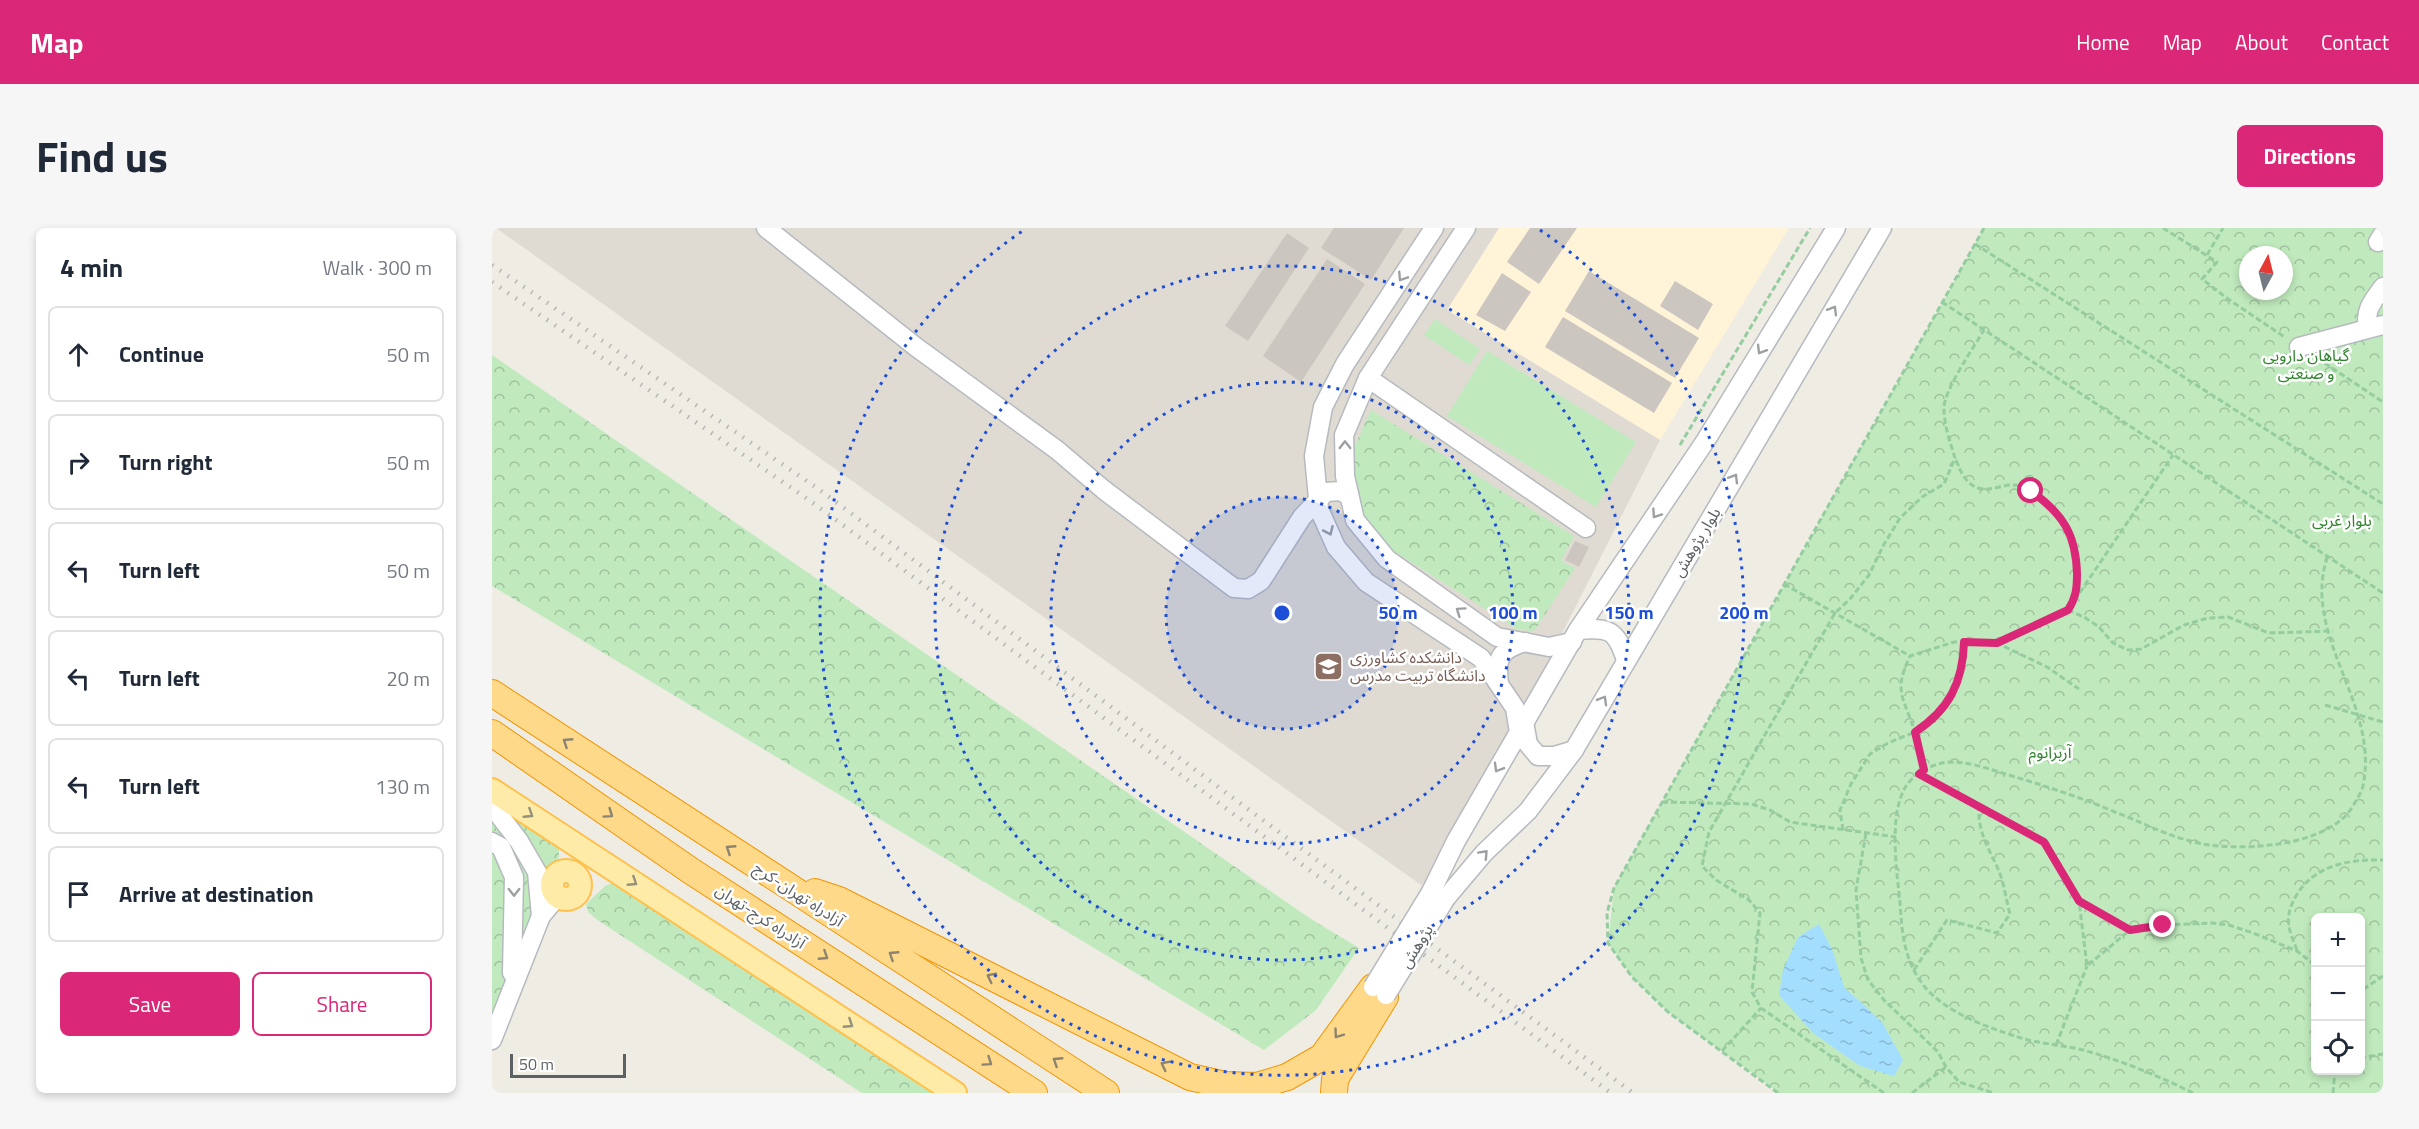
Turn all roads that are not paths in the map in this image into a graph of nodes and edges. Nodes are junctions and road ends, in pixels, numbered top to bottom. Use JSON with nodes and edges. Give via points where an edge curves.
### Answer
{"nodes":[{"id":1,"x":766,"y":228,"type":"edge"},
{"id":2,"x":1434,"y":228,"type":"edge"},
{"id":3,"x":1466,"y":228,"type":"edge"},
{"id":4,"x":1836,"y":228,"type":"edge"},
{"id":5,"x":1882,"y":228,"type":"edge"},
{"id":6,"x":2383,"y":287,"type":"edge"},
{"id":7,"x":2375,"y":327,"type":"edge"},
{"id":8,"x":2299,"y":346,"type":"road end"},
{"id":9,"x":1368,"y":378,"type":"junction"},
{"id":10,"x":1316,"y":471,"type":"junction"},
{"id":11,"x":1345,"y":472,"type":"junction"},
{"id":12,"x":1349,"y":496,"type":"junction"},
{"id":13,"x":1318,"y":498,"type":"junction"},
{"id":14,"x":1586,"y":528,"type":"dead end"},
{"id":15,"x":1575,"y":636,"type":"junction"},
{"id":16,"x":1525,"y":642,"type":"junction"},
{"id":17,"x":1626,"y":660,"type":"junction"},
{"id":18,"x":1499,"y":686,"type":"junction"},
{"id":19,"x":492,"y":693,"type":"edge"},
{"id":20,"x":1522,"y":727,"type":"junction"},
{"id":21,"x":492,"y":733,"type":"edge"},
{"id":22,"x":1575,"y":750,"type":"junction"},
{"id":23,"x":492,"y":790,"type":"edge"},
{"id":24,"x":492,"y":806,"type":"edge"},
{"id":25,"x":566,"y":838,"type":"junction"},
{"id":26,"x":492,"y":842,"type":"edge"},
{"id":27,"x":603,"y":862,"type":"junction"},
{"id":28,"x":572,"y":875,"type":"junction"},
{"id":29,"x":775,"y":878,"type":"junction"},
{"id":30,"x":1439,"y":895,"type":"junction"},
{"id":31,"x":557,"y":897,"type":"joint"},
{"id":32,"x":541,"y":916,"type":"junction"},
{"id":33,"x":1380,"y":991,"type":"junction"},
{"id":34,"x":510,"y":993,"type":"junction"},
{"id":35,"x":492,"y":1040,"type":"edge"},
{"id":36,"x":955,"y":1093,"type":"edge"},
{"id":37,"x":1034,"y":1093,"type":"edge"},
{"id":38,"x":1106,"y":1093,"type":"edge"},
{"id":39,"x":1334,"y":1093,"type":"edge"}],
"edges":[{"from":1,"to":13,"type":"street","via":[[1234,588],[1248,589],[1261,581]]},
{"from":2,"to":10,"type":"street","one_way":true,"via":[[1345,363],[1323,407],[1314,456]]},
{"from":3,"to":9,"type":"street"},
{"from":4,"to":15,"type":"street","one_way":true,"via":[[1706,440]]},
{"from":17,"to":5,"type":"street","name":"بلوار پژوهش","one_way":true},
{"from":6,"to":7,"type":"street","via":[[2365,317]]},
{"from":7,"to":8,"type":"street"},
{"from":11,"to":9,"type":"street","one_way":true,"via":[[1344,435]]},
{"from":9,"to":14,"type":"street"},
{"from":10,"to":11,"type":"street","via":[[1329,478]]},
{"from":10,"to":13,"type":"street"},
{"from":11,"to":12,"type":"street"},
{"from":12,"to":13,"type":"street","via":[[1333,490]]},
{"from":16,"to":12,"type":"street","one_way":true,"via":[[1497,637],[1387,559],[1354,520]]},
{"from":13,"to":18,"type":"street","one_way":true,"via":[[1336,547],[1366,582],[1481,658]]},
{"from":15,"to":16,"type":"street","via":[[1550,647]]},
{"from":15,"to":17,"type":"street","via":[[1599,628],[1610,631],[1619,639]]},
{"from":15,"to":20,"type":"street"},
{"from":16,"to":18,"type":"street","via":[[1502,653],[1497,664]]},
{"from":22,"to":17,"type":"street","name":"بلوار پژوهش","one_way":true},
{"from":18,"to":20,"type":"street","via":[[1515,708]]},
{"from":29,"to":19,"type":"highway","name":"آزادراه تهران-کرج","one_way":true},
{"from":20,"to":22,"type":"street","via":[[1538,756]]},
{"from":20,"to":30,"type":"street","one_way":true,"via":[[1456,842]]},
{"from":21,"to":37,"type":"highway","name":"آزادراه کرج-تهران","one_way":true,"via":[[691,871]]},
{"from":30,"to":22,"type":"street","name":"بلوار پژوهش","one_way":true,"via":[[1528,811]]},
{"from":23,"to":25,"type":"main road","one_way":true},
{"from":24,"to":32,"type":"street","via":[[537,872]]},
{"from":25,"to":27,"type":"main road"},
{"from":25,"to":28,"type":"main road"},
{"from":26,"to":34,"type":"street","one_way":true,"via":[[501,847],[514,877]]},
{"from":27,"to":28,"type":"main road"},
{"from":27,"to":36,"type":"main road","one_way":true},
{"from":28,"to":31,"type":"main road","via":[[579,888],[574,896]]},
{"from":33,"to":29,"type":"highway","one_way":true,"via":[[1322,1057],[1287,1077],[1257,1086],[1225,1085],[1190,1077],[839,900]]},
{"from":38,"to":29,"type":"highway","name":"آزادراه تهران-کرج","one_way":true},
{"from":30,"to":33,"type":"street","name":"پژوهش","bridge":true},
{"from":31,"to":32,"type":"street"},
{"from":32,"to":34,"type":"street"},
{"from":33,"to":39,"type":"highway","via":[[1335,1079]]},
{"from":34,"to":35,"type":"street"}]}
